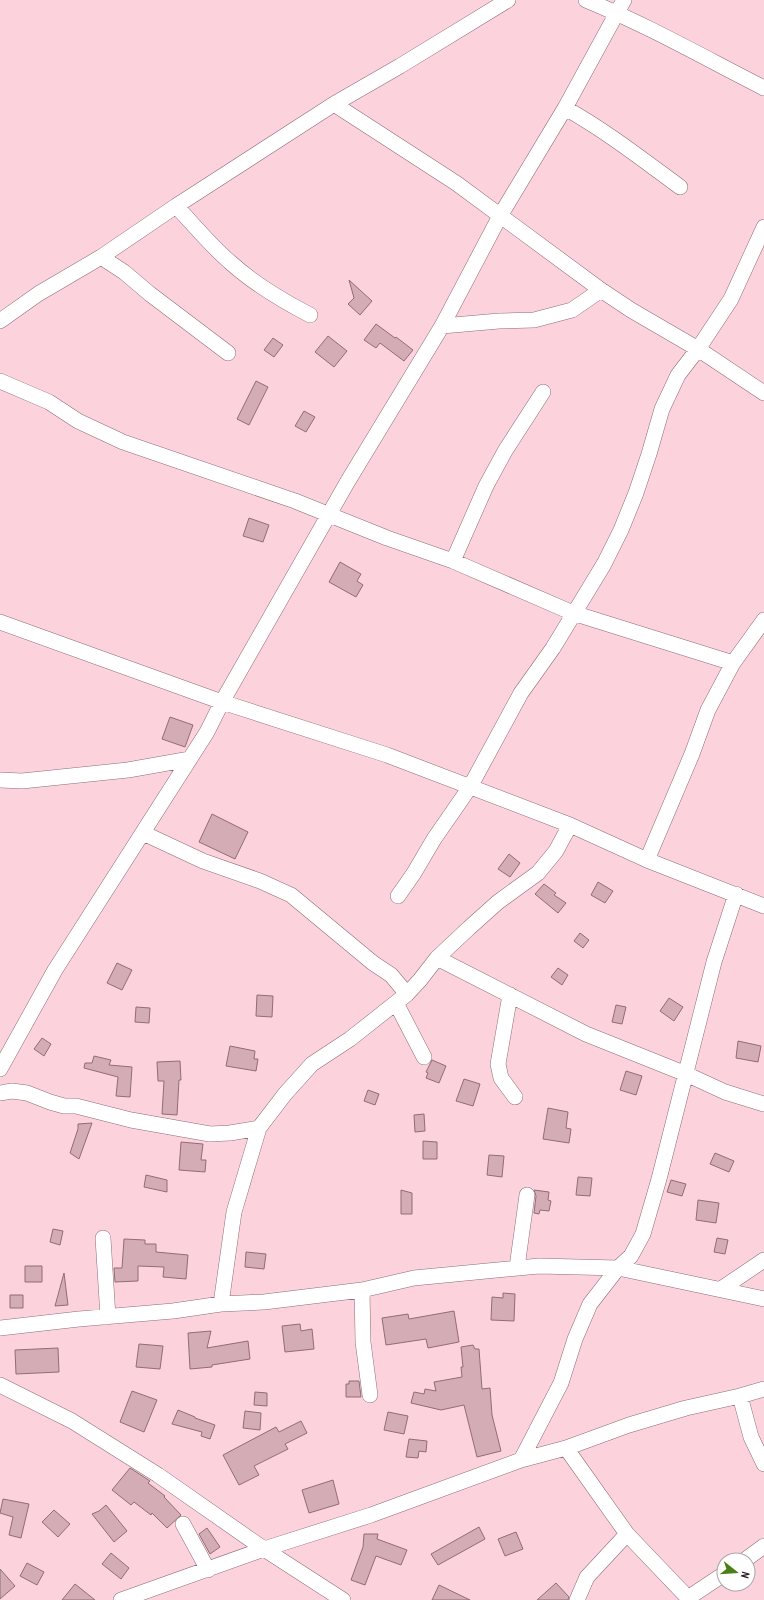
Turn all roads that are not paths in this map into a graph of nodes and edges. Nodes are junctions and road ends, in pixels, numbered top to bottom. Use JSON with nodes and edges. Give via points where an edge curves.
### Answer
{"nodes":[{"id":1,"x":508,"y":0,"type":"edge"},
{"id":2,"x":586,"y":0,"type":"edge"},
{"id":3,"x":620,"y":6,"type":"edge"},
{"id":4,"x":764,"y":88,"type":"edge"},
{"id":5,"x":334,"y":104,"type":"junction"},
{"id":6,"x":566,"y":108,"type":"junction"},
{"id":7,"x":680,"y":187,"type":"dead end"},
{"id":8,"x":176,"y":206,"type":"junction"},
{"id":9,"x":500,"y":216,"type":"junction"},
{"id":10,"x":764,"y":227,"type":"edge"},
{"id":11,"x":101,"y":257,"type":"junction"},
{"id":12,"x":601,"y":290,"type":"junction"},
{"id":13,"x":310,"y":315,"type":"dead end"},
{"id":14,"x":0,"y":321,"type":"edge"},
{"id":15,"x":442,"y":326,"type":"junction"},
{"id":16,"x":698,"y":349,"type":"junction"},
{"id":17,"x":228,"y":353,"type":"dead end"},
{"id":18,"x":0,"y":381,"type":"edge"},
{"id":19,"x":543,"y":392,"type":"dead end"},
{"id":20,"x":764,"y":393,"type":"edge"},
{"id":21,"x":330,"y":515,"type":"junction"},
{"id":22,"x":453,"y":561,"type":"junction"},
{"id":23,"x":573,"y":613,"type":"junction"},
{"id":24,"x":764,"y":620,"type":"edge"},
{"id":25,"x":0,"y":622,"type":"edge"},
{"id":26,"x":733,"y":663,"type":"junction"},
{"id":27,"x":222,"y":702,"type":"junction"},
{"id":28,"x":190,"y":759,"type":"junction"},
{"id":29,"x":0,"y":780,"type":"edge"},
{"id":30,"x":470,"y":787,"type":"junction"},
{"id":31,"x":570,"y":825,"type":"junction"},
{"id":32,"x":143,"y":833,"type":"junction"},
{"id":33,"x":647,"y":860,"type":"junction"},
{"id":34,"x":736,"y":894,"type":"junction"},
{"id":35,"x":398,"y":896,"type":"dead end"},
{"id":36,"x":764,"y":906,"type":"edge"},
{"id":37,"x":437,"y":958,"type":"junction"},
{"id":38,"x":510,"y":995,"type":"junction"},
{"id":39,"x":401,"y":998,"type":"junction"},
{"id":40,"x":424,"y":1057,"type":"dead end"},
{"id":41,"x":1,"y":1062,"type":"edge"},
{"id":42,"x":686,"y":1074,"type":"junction"},
{"id":43,"x":0,"y":1093,"type":"edge"},
{"id":44,"x":515,"y":1097,"type":"dead end"},
{"id":45,"x":764,"y":1104,"type":"edge"},
{"id":46,"x":259,"y":1128,"type":"junction"},
{"id":47,"x":527,"y":1195,"type":"dead end"},
{"id":48,"x":103,"y":1238,"type":"dead end"},
{"id":49,"x":764,"y":1260,"type":"edge"},
{"id":50,"x":517,"y":1267,"type":"junction"},
{"id":51,"x":618,"y":1268,"type":"junction"},
{"id":52,"x":721,"y":1289,"type":"junction"},
{"id":53,"x":362,"y":1290,"type":"junction"},
{"id":54,"x":764,"y":1299,"type":"edge"},
{"id":55,"x":221,"y":1304,"type":"junction"},
{"id":56,"x":108,"y":1317,"type":"junction"},
{"id":57,"x":0,"y":1328,"type":"edge"},
{"id":58,"x":0,"y":1385,"type":"edge"},
{"id":59,"x":764,"y":1389,"type":"edge"},
{"id":60,"x":370,"y":1395,"type":"dead end"},
{"id":61,"x":740,"y":1396,"type":"junction"},
{"id":62,"x":566,"y":1448,"type":"junction"},
{"id":63,"x":521,"y":1460,"type":"junction"},
{"id":64,"x":764,"y":1464,"type":"edge"},
{"id":65,"x":183,"y":1524,"type":"dead end"},
{"id":66,"x":627,"y":1534,"type":"junction"},
{"id":67,"x":764,"y":1546,"type":"edge"},
{"id":68,"x":264,"y":1548,"type":"junction"},
{"id":69,"x":755,"y":1552,"type":"edge"},
{"id":70,"x":208,"y":1570,"type":"junction"},
{"id":71,"x":716,"y":1580,"type":"edge"},
{"id":72,"x":129,"y":1599,"type":"edge"},
{"id":73,"x":689,"y":1599,"type":"edge"},
{"id":74,"x":343,"y":1600,"type":"edge"},
{"id":75,"x":577,"y":1600,"type":"edge"}],
"edges":[{"from":1,"to":5,"type":"street"},
{"from":2,"to":3,"type":"street"},
{"from":3,"to":4,"type":"street"},
{"from":3,"to":6,"type":"street"},
{"from":5,"to":8,"type":"street"},
{"from":5,"to":9,"type":"street","via":[[456,183]]},
{"from":6,"to":7,"type":"street","via":[[637,154]]},
{"from":6,"to":9,"type":"street"},
{"from":8,"to":11,"type":"street"},
{"from":8,"to":13,"type":"street","via":[[248,278]]},
{"from":9,"to":12,"type":"street"},
{"from":9,"to":15,"type":"street"},
{"from":10,"to":16,"type":"street","via":[[731,299]]},
{"from":11,"to":14,"type":"street","via":[[38,294]]},
{"from":11,"to":17,"type":"street"},
{"from":12,"to":15,"type":"street","via":[[572,310],[534,320]]},
{"from":12,"to":16,"type":"street"},
{"from":15,"to":21,"type":"street"},
{"from":16,"to":20,"type":"street"},
{"from":16,"to":23,"type":"street","via":[[678,375],[662,409],[649,454],[621,530],[604,564]]},
{"from":18,"to":21,"type":"street","via":[[49,402],[78,421],[122,442]]},
{"from":19,"to":22,"type":"street","via":[[486,486]]},
{"from":21,"to":22,"type":"street"},
{"from":21,"to":27,"type":"street"},
{"from":22,"to":23,"type":"street"},
{"from":23,"to":26,"type":"street"},
{"from":23,"to":30,"type":"street","via":[[522,693]]},
{"from":24,"to":26,"type":"street"},
{"from":25,"to":27,"type":"street"},
{"from":26,"to":33,"type":"street","via":[[708,710]]},
{"from":27,"to":28,"type":"street"},
{"from":27,"to":30,"type":"street","via":[[387,756]]},
{"from":28,"to":29,"type":"street","via":[[128,770],[22,781]]},
{"from":28,"to":32,"type":"street"},
{"from":30,"to":31,"type":"street"},
{"from":30,"to":35,"type":"street"},
{"from":31,"to":33,"type":"street"},
{"from":31,"to":37,"type":"street","via":[[556,851],[538,873],[498,902]]},
{"from":32,"to":39,"type":"street","via":[[203,861],[291,895],[391,975]]},
{"from":32,"to":41,"type":"street","via":[[55,970]]},
{"from":33,"to":34,"type":"street"},
{"from":34,"to":36,"type":"street"},
{"from":34,"to":42,"type":"street","via":[[714,962]]},
{"from":37,"to":38,"type":"street"},
{"from":37,"to":39,"type":"street"},
{"from":38,"to":42,"type":"street","via":[[586,1034]]},
{"from":38,"to":44,"type":"street","via":[[498,1064],[501,1078]]},
{"from":39,"to":40,"type":"street"},
{"from":39,"to":46,"type":"street","via":[[350,1039],[312,1064]]},
{"from":42,"to":45,"type":"street","via":[[725,1092]]},
{"from":42,"to":51,"type":"street","via":[[643,1234],[631,1256]]},
{"from":43,"to":46,"type":"street","via":[[27,1093],[64,1106],[76,1106],[131,1120],[210,1134]]},
{"from":46,"to":55,"type":"street","via":[[234,1212]]},
{"from":47,"to":50,"type":"street"},
{"from":48,"to":56,"type":"street"},
{"from":49,"to":52,"type":"street"},
{"from":50,"to":51,"type":"street"},
{"from":50,"to":53,"type":"street","via":[[414,1278]]},
{"from":51,"to":52,"type":"street"},
{"from":51,"to":63,"type":"street","via":[[590,1304],[575,1339],[561,1383]]},
{"from":52,"to":54,"type":"street"},
{"from":53,"to":55,"type":"street","via":[[264,1302]]},
{"from":53,"to":60,"type":"street","via":[[363,1342]]},
{"from":55,"to":56,"type":"street"},
{"from":56,"to":57,"type":"street"},
{"from":58,"to":68,"type":"street","via":[[72,1421],[158,1475]]},
{"from":59,"to":61,"type":"street"},
{"from":61,"to":62,"type":"street","via":[[686,1408]]},
{"from":61,"to":64,"type":"street","via":[[751,1437]]},
{"from":62,"to":63,"type":"street"},
{"from":62,"to":66,"type":"street"},
{"from":63,"to":68,"type":"street","via":[[371,1515]]},
{"from":65,"to":70,"type":"street"},
{"from":66,"to":73,"type":"street"},
{"from":66,"to":75,"type":"street","via":[[587,1576]]},
{"from":67,"to":69,"type":"street"},
{"from":68,"to":70,"type":"street"},
{"from":68,"to":74,"type":"street"},
{"from":70,"to":72,"type":"street"},
{"from":71,"to":73,"type":"street"}]}
